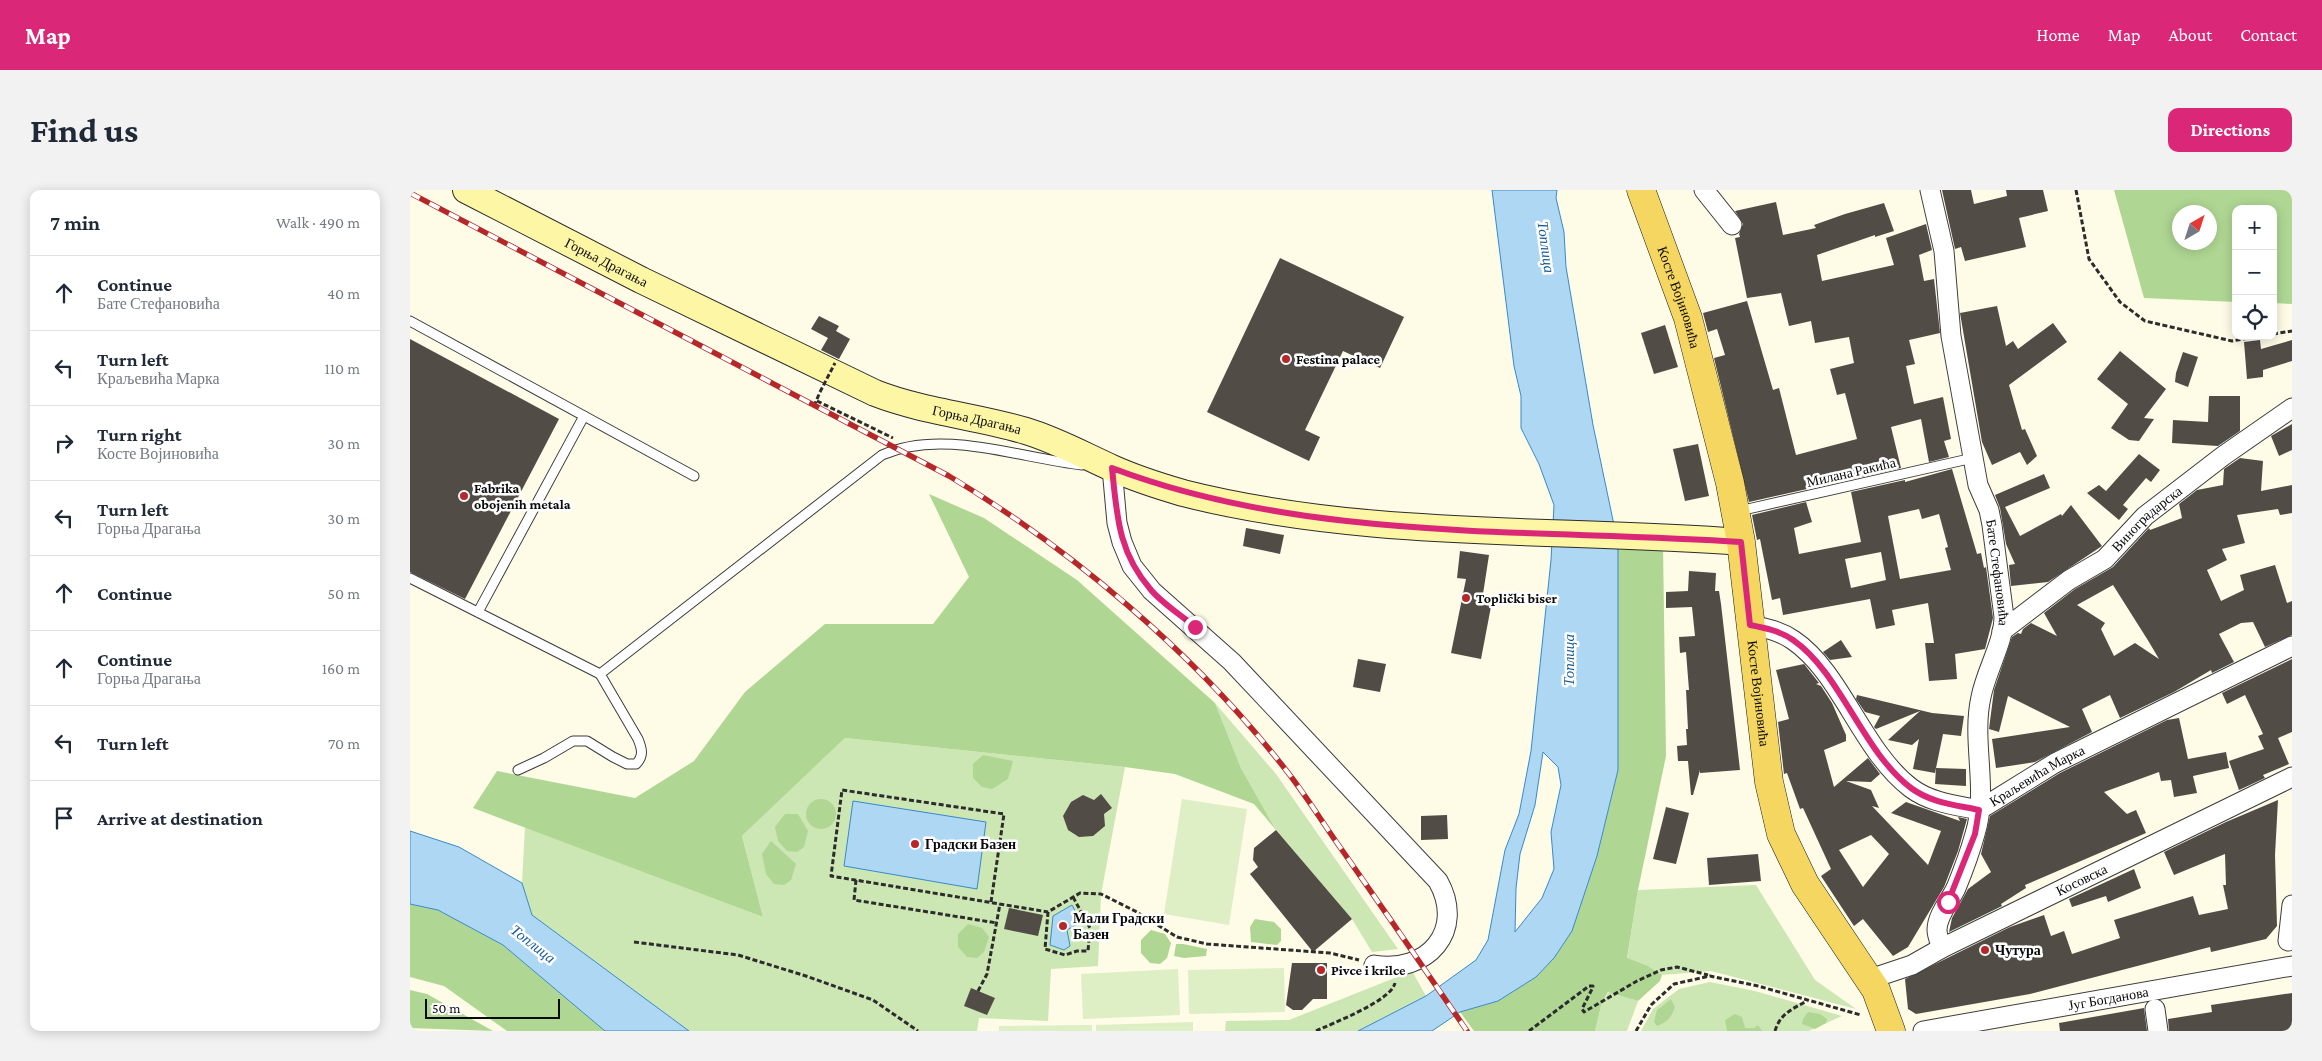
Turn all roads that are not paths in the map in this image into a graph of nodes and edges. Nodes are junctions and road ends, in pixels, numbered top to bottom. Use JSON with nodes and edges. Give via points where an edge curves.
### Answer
{"nodes":[{"id":1,"x":466,"y":190,"type":"edge"},
{"id":2,"x":1641,"y":190,"type":"edge"},
{"id":3,"x":1704,"y":190,"type":"edge"},
{"id":4,"x":1930,"y":190,"type":"edge"},
{"id":5,"x":1732,"y":225,"type":"dead end"},
{"id":6,"x":410,"y":321,"type":"edge"},
{"id":7,"x":2292,"y":408,"type":"edge"},
{"id":8,"x":584,"y":416,"type":"junction"},
{"id":9,"x":1973,"y":458,"type":"junction"},
{"id":10,"x":1112,"y":468,"type":"junction"},
{"id":11,"x":694,"y":476,"type":"dead end"},
{"id":12,"x":1736,"y":512,"type":"junction"},
{"id":13,"x":1741,"y":542,"type":"junction"},
{"id":14,"x":410,"y":578,"type":"edge"},
{"id":15,"x":478,"y":612,"type":"junction"},
{"id":16,"x":1750,"y":625,"type":"junction"},
{"id":17,"x":2002,"y":631,"type":"junction"},
{"id":18,"x":2292,"y":646,"type":"edge"},
{"id":19,"x":600,"y":674,"type":"junction"},
{"id":20,"x":518,"y":770,"type":"dead end"},
{"id":21,"x":2292,"y":777,"type":"edge"},
{"id":22,"x":1979,"y":810,"type":"junction"},
{"id":23,"x":2292,"y":905,"type":"edge"},
{"id":24,"x":2288,"y":941,"type":"dead end"},
{"id":25,"x":1942,"y":948,"type":"junction"},
{"id":26,"x":1374,"y":965,"type":"road end"},
{"id":27,"x":2292,"y":966,"type":"edge"},
{"id":28,"x":1870,"y":979,"type":"junction"},
{"id":29,"x":2155,"y":1009,"type":"dead end"},
{"id":30,"x":1891,"y":1031,"type":"edge"},
{"id":31,"x":1923,"y":1031,"type":"edge"},
{"id":32,"x":2158,"y":1031,"type":"edge"}],
"edges":[{"from":1,"to":10,"type":"street","name":"Горња Драгања","via":[[684,302],[875,393],[910,406],[1027,432]]},
{"from":2,"to":12,"type":"main road","name":"Косте Војиновића","via":[[1688,318],[1718,427]]},
{"from":3,"to":5,"type":"street"},
{"from":4,"to":9,"type":"street","name":"Бате Стефановића","via":[[1944,251],[1951,336]]},
{"from":6,"to":8,"type":"lane"},
{"from":7,"to":17,"type":"street","name":"Виноградарска","via":[[2145,516],[2105,559],[2069,580]]},
{"from":8,"to":11,"type":"lane"},
{"from":8,"to":15,"type":"lane"},
{"from":9,"to":12,"type":"lane","name":"Милана Ракића"},
{"from":9,"to":17,"type":"street","name":"Бате Стефановића","via":[[1978,485],[1992,525],[2002,596]]},
{"from":10,"to":13,"type":"street","name":"Горња Драгања","via":[[1182,492],[1245,506],[1409,527]]},
{"from":10,"to":19,"type":"lane","via":[[954,444],[908,445],[882,455]]},
{"from":10,"to":26,"type":"street","via":[[1122,542],[1132,566],[1152,592],[1232,662],[1438,881],[1444,892],[1448,914],[1441,937],[1427,954],[1408,965]]},
{"from":12,"to":13,"type":"main road","name":"Косте Војиновића"},
{"from":13,"to":16,"type":"main road","name":"Косте Војиновића"},
{"from":14,"to":15,"type":"lane"},
{"from":15,"to":19,"type":"lane"},
{"from":16,"to":22,"type":"street","name":"Краљевића Марка","via":[[1779,632],[1794,640],[1817,661],[1872,744],[1910,787],[1936,800]]},
{"from":16,"to":28,"type":"main road","name":"Косте Војиновића","via":[[1769,782],[1780,834],[1805,884]]},
{"from":17,"to":22,"type":"street","name":"Бате Стефановића","via":[[1980,699]]},
{"from":18,"to":22,"type":"street","name":"Краљевића Марка","via":[[2071,754]]},
{"from":19,"to":20,"type":"lane","via":[[638,739],[641,760],[627,764],[580,739]]},
{"from":21,"to":25,"type":"street","name":"Косовска"},
{"from":22,"to":25,"type":"street","name":"Бате Стефановића","via":[[1964,867],[1938,922]]},
{"from":23,"to":24,"type":"street"},
{"from":25,"to":28,"type":"street","name":"Косовска","via":[[1912,965]]},
{"from":27,"to":31,"type":"street","name":"Југ Богданова"},
{"from":28,"to":30,"type":"main road","name":"Косте Војиновића","via":[[1886,1011]]},
{"from":29,"to":32,"type":"street"}]}
